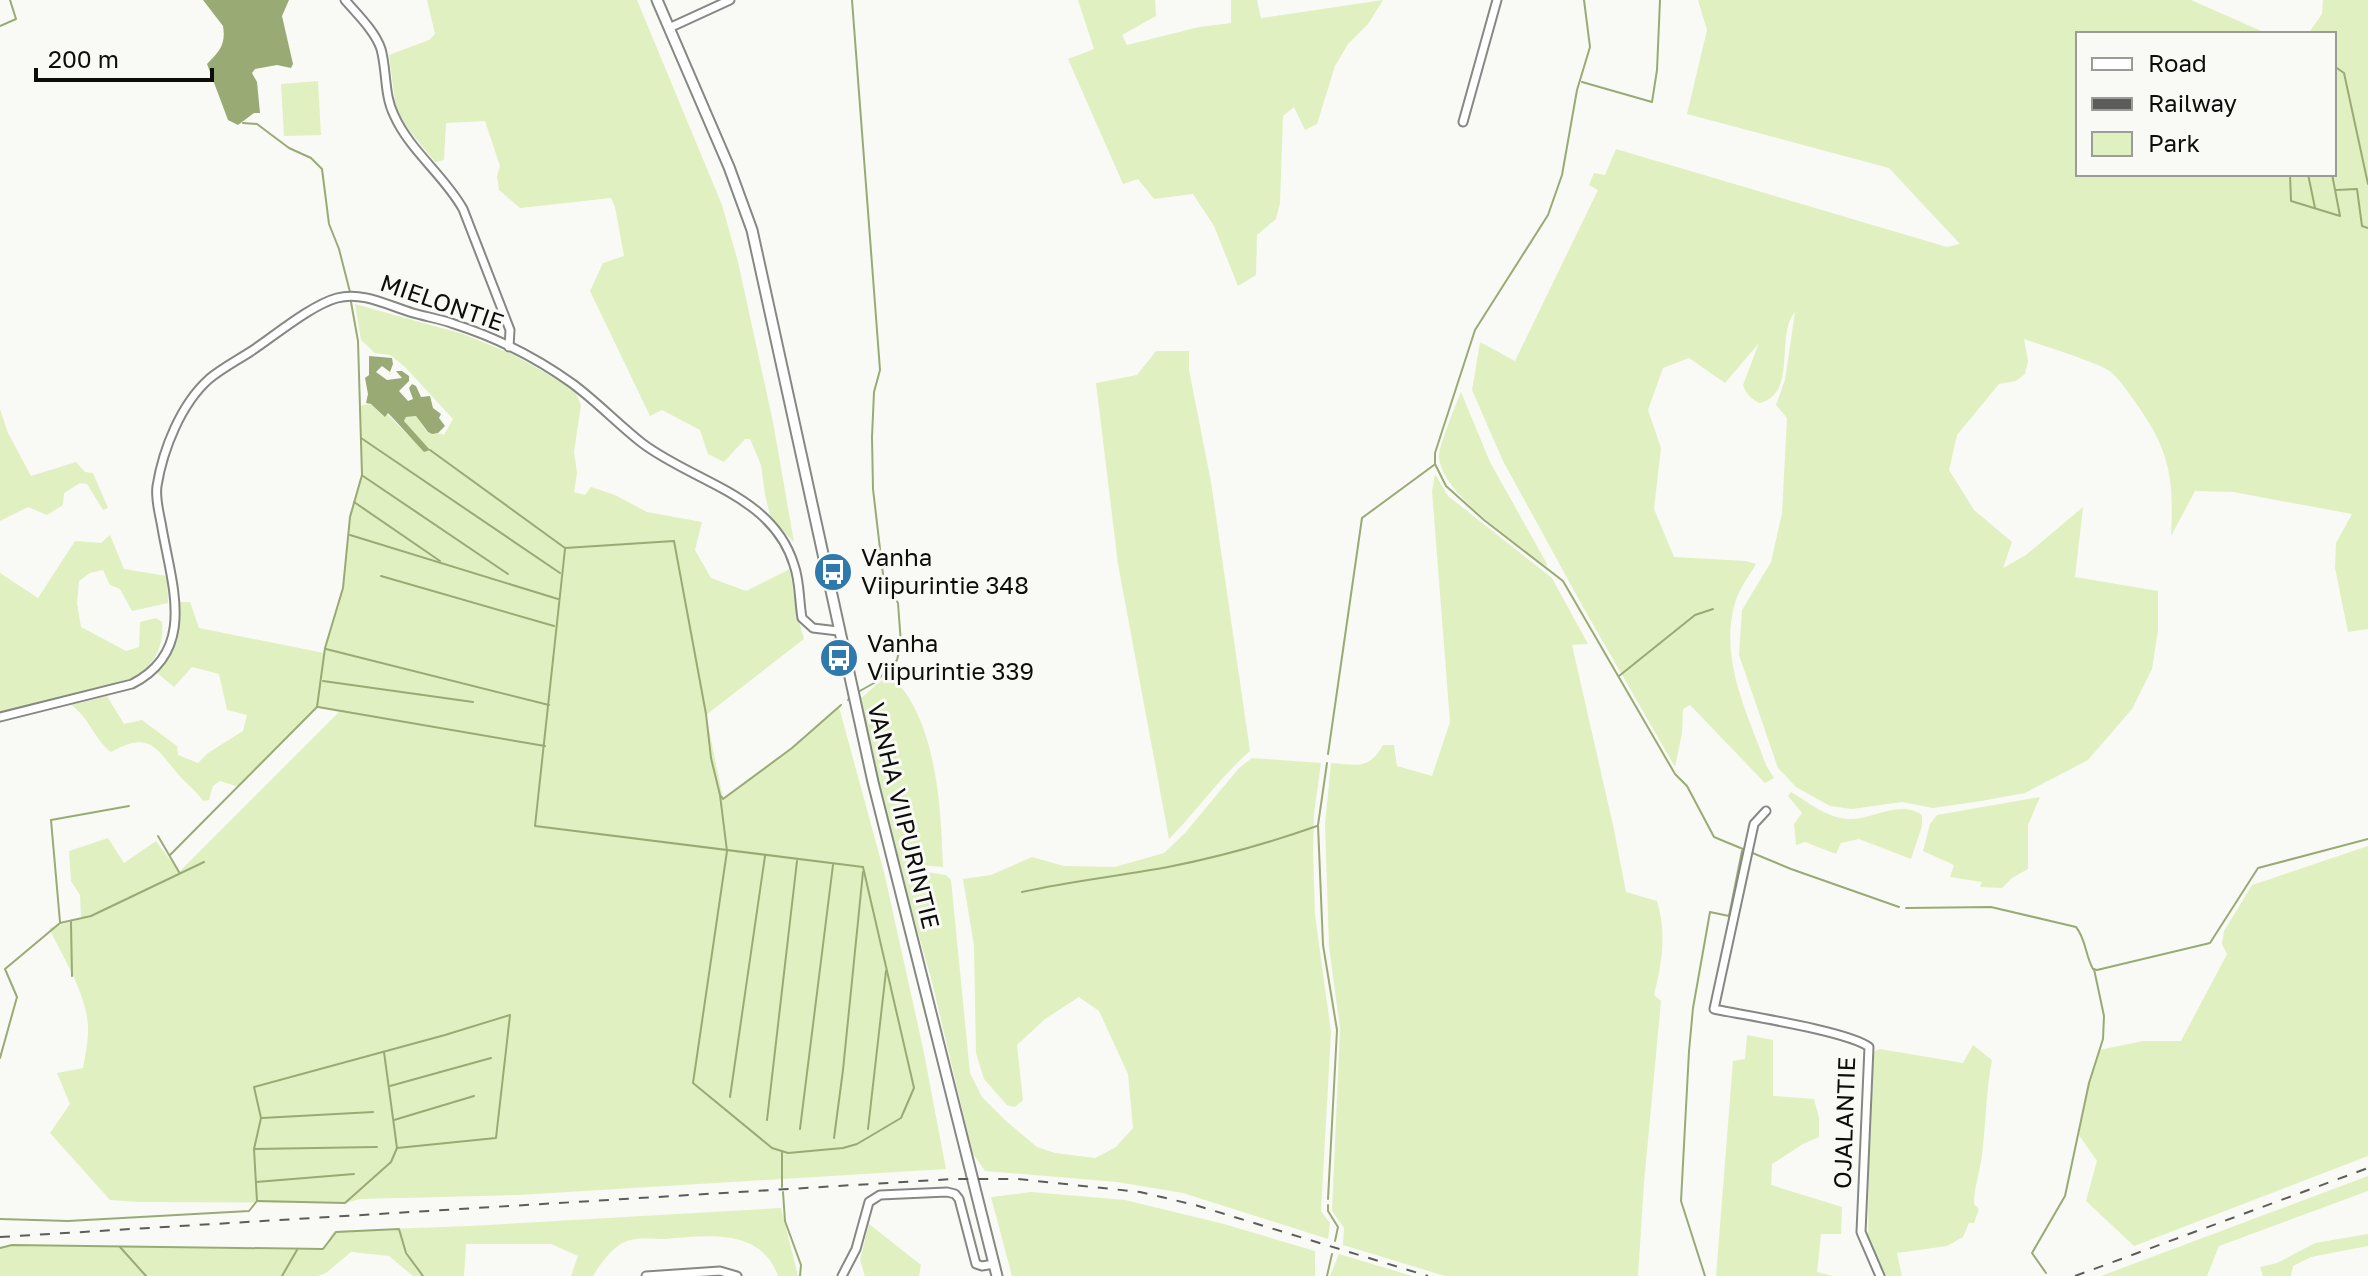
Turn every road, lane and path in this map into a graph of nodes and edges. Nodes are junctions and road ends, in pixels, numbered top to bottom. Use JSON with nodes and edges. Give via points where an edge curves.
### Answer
{"nodes":[{"id":1,"x":345,"y":0,"type":"edge"},
{"id":2,"x":657,"y":0,"type":"edge"},
{"id":3,"x":730,"y":0,"type":"edge"},
{"id":4,"x":1497,"y":0,"type":"edge"},
{"id":5,"x":669,"y":28,"type":"junction"},
{"id":6,"x":1463,"y":122,"type":"dead end"},
{"id":7,"x":509,"y":347,"type":"junction"},
{"id":8,"x":838,"y":631,"type":"junction"},
{"id":9,"x":0,"y":717,"type":"edge"},
{"id":10,"x":1766,"y":811,"type":"dead end"},
{"id":11,"x":994,"y":1264,"type":"junction"},
{"id":12,"x":646,"y":1276,"type":"edge"},
{"id":13,"x":737,"y":1276,"type":"edge"},
{"id":14,"x":842,"y":1276,"type":"edge"},
{"id":15,"x":997,"y":1276,"type":"edge"},
{"id":16,"x":1880,"y":1276,"type":"edge"}],
"edges":[{"from":1,"to":7,"type":"street","via":[[378,42],[389,100],[401,129],[463,209],[510,330]]},
{"from":2,"to":5,"type":"street","name":"VANHA VIIPURINTIE"},
{"from":3,"to":5,"type":"street"},
{"from":4,"to":6,"type":"street"},
{"from":5,"to":8,"type":"street","name":"VANHA VIIPURINTIE","via":[[752,230]]},
{"from":7,"to":8,"type":"street","name":"MIELONTIE","via":[[573,384],[648,447],[716,483],[766,520],[795,567],[802,618],[813,628]]},
{"from":7,"to":9,"type":"street","name":"MIELONTIE","via":[[451,322],[383,302],[338,298],[211,378],[180,418],[156,488],[174,596],[176,630],[170,648],[148,676],[132,684]]},
{"from":8,"to":11,"type":"street","name":"VANHA VIIPURINTIE"},
{"from":10,"to":16,"type":"street","name":"OJALANTIE","via":[[1754,824],[1714,1009],[1869,1047],[1861,1232]]},
{"from":11,"to":14,"type":"street","via":[[976,1264],[959,1199],[952,1192],[880,1195],[869,1202]]},
{"from":11,"to":15,"type":"street","name":"VANHA VIIPURINTIE"},
{"from":12,"to":13,"type":"street","via":[[720,1271]]}]}
